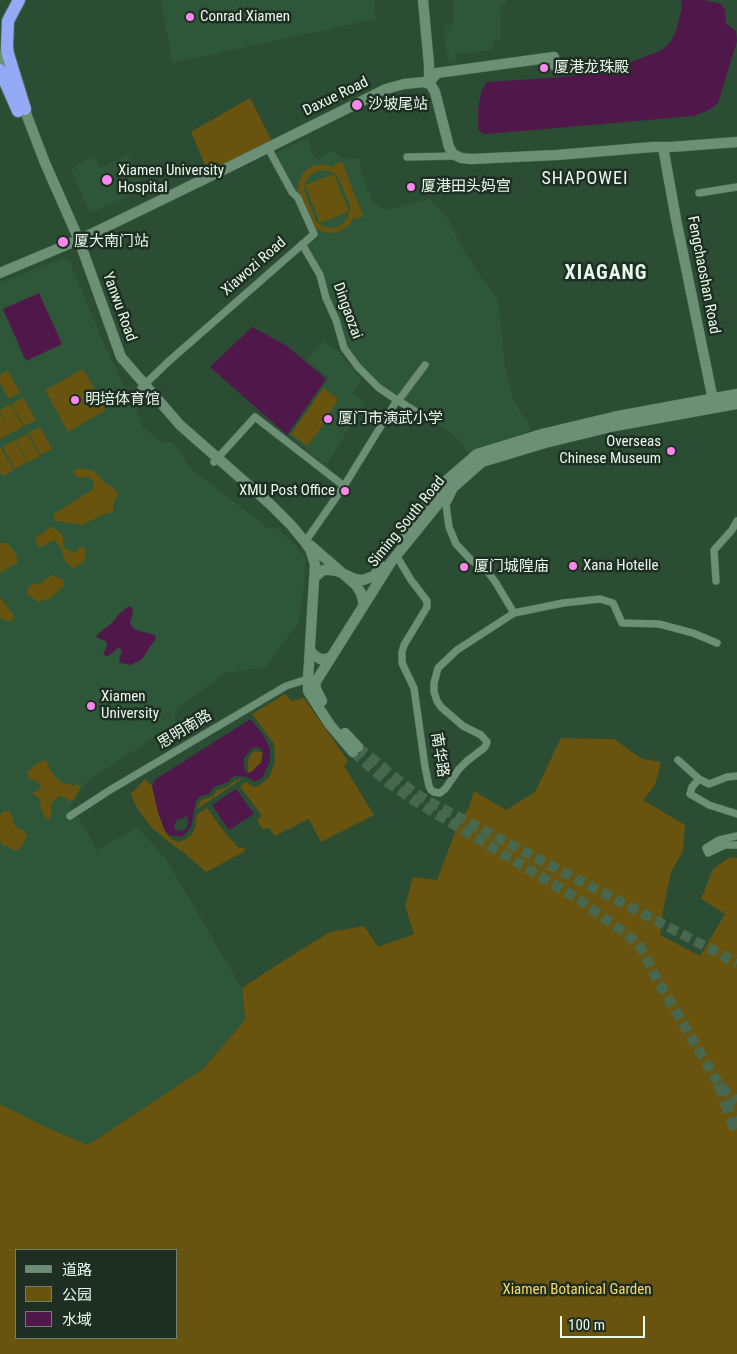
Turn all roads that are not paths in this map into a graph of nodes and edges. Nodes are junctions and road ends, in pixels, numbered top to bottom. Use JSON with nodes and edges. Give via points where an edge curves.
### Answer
{"nodes":[{"id":1,"x":19,"y":0,"type":"edge"},
{"id":2,"x":423,"y":0,"type":"edge"},
{"id":3,"x":2,"y":56,"type":"edge"},
{"id":4,"x":567,"y":66,"type":"dead end"},
{"id":5,"x":0,"y":70,"type":"edge"},
{"id":6,"x":429,"y":83,"type":"junction"},
{"id":7,"x":22,"y":110,"type":"junction"},
{"id":8,"x":737,"y":142,"type":"edge"},
{"id":9,"x":664,"y":147,"type":"junction"},
{"id":10,"x":268,"y":148,"type":"junction"},
{"id":11,"x":456,"y":156,"type":"junction"},
{"id":12,"x":408,"y":158,"type":"dead end"},
{"id":13,"x":737,"y":187,"type":"edge"},
{"id":14,"x":699,"y":193,"type":"dead end"},
{"id":15,"x":76,"y":241,"type":"junction"},
{"id":16,"x":302,"y":244,"type":"junction"},
{"id":17,"x":0,"y":272,"type":"edge"},
{"id":18,"x":426,"y":365,"type":"dead end"},
{"id":19,"x":143,"y":386,"type":"junction"},
{"id":20,"x":737,"y":394,"type":"edge"},
{"id":21,"x":398,"y":401,"type":"junction"},
{"id":22,"x":714,"y":404,"type":"junction"},
{"id":23,"x":737,"y":404,"type":"edge"},
{"id":24,"x":428,"y":419,"type":"dead end"},
{"id":25,"x":216,"y":460,"type":"junction"},
{"id":26,"x":456,"y":485,"type":"junction"},
{"id":27,"x":344,"y":486,"type":"junction"},
{"id":28,"x":737,"y":521,"type":"edge"},
{"id":29,"x":305,"y":542,"type":"junction"},
{"id":30,"x":396,"y":556,"type":"junction"},
{"id":31,"x":346,"y":575,"type":"junction"},
{"id":32,"x":315,"y":577,"type":"junction"},
{"id":33,"x":716,"y":582,"type":"dead end"},
{"id":34,"x":364,"y":605,"type":"junction"},
{"id":35,"x":514,"y":614,"type":"junction"},
{"id":36,"x":717,"y":643,"type":"dead end"},
{"id":37,"x":310,"y":650,"type":"junction"},
{"id":38,"x":331,"y":657,"type":"junction"},
{"id":39,"x":319,"y":675,"type":"junction"},
{"id":40,"x":308,"y":679,"type":"junction"},
{"id":41,"x":678,"y":760,"type":"dead end"},
{"id":42,"x":737,"y":776,"type":"edge"},
{"id":43,"x":699,"y":779,"type":"junction"},
{"id":44,"x":737,"y":814,"type":"edge"},
{"id":45,"x":70,"y":816,"type":"dead end"},
{"id":46,"x":737,"y":836,"type":"edge"},
{"id":47,"x":737,"y":845,"type":"edge"}],
"edges":[{"from":1,"to":3,"type":"highway","via":[[8,22]]},
{"from":2,"to":6,"type":"main road"},
{"from":3,"to":7,"type":"highway"},
{"from":4,"to":6,"type":"main road","via":[[555,66],[554,57],[437,73]]},
{"from":5,"to":7,"type":"highway"},
{"from":6,"to":10,"type":"main road","name":"Daxue Road","via":[[386,89]]},
{"from":6,"to":11,"type":"main road","via":[[435,92],[449,147]]},
{"from":7,"to":15,"type":"main road","name":"Yanwu Road"},
{"from":8,"to":9,"type":"main road"},
{"from":9,"to":11,"type":"main road","via":[[471,159]]},
{"from":9,"to":22,"type":"main road","name":"Fengchaoshan Road"},
{"from":10,"to":15,"type":"main road","name":"Daxue Road"},
{"from":10,"to":16,"type":"street","name":"Xiawozi Road","via":[[298,198],[314,234]]},
{"from":11,"to":12,"type":"street"},
{"from":13,"to":14,"type":"street"},
{"from":15,"to":17,"type":"main road","name":"Daxue Road"},
{"from":15,"to":19,"type":"main road","name":"Yanwu Road","via":[[116,359]]},
{"from":16,"to":19,"type":"street","name":"Xiawozi Road"},
{"from":16,"to":21,"type":"street","name":"Dingaozai","via":[[320,276],[344,348],[379,388]]},
{"from":18,"to":21,"type":"street"},
{"from":19,"to":25,"type":"main road","name":"Yanwu Road","via":[[176,429]]},
{"from":20,"to":22,"type":"main road","name":"Siming South Road"},
{"from":21,"to":24,"type":"street","name":"Dingaozai"},
{"from":21,"to":27,"type":"street"},
{"from":22,"to":23,"type":"main road","name":"Siming South Road"},
{"from":22,"to":26,"type":"main road","name":"Siming South Road","via":[[545,443],[482,462]]},
{"from":22,"to":31,"type":"main road","name":"Siming South Road","via":[[613,417],[477,454],[440,486],[374,576],[363,580]]},
{"from":25,"to":27,"type":"street","via":[[255,417]]},
{"from":25,"to":29,"type":"main road","name":"Yanwu Road"},
{"from":26,"to":30,"type":"main road","name":"Siming South Road"},
{"from":26,"to":35,"type":"street","via":[[446,505],[449,527],[456,544],[488,572]]},
{"from":27,"to":29,"type":"street"},
{"from":28,"to":33,"type":"street","via":[[714,550]]},
{"from":29,"to":31,"type":"main road","name":"Yanwu Road"},
{"from":29,"to":32,"type":"main road","via":[[313,556]]},
{"from":30,"to":34,"type":"main road","name":"Siming South Road"},
{"from":30,"to":35,"type":"street","name":"南华路","via":[[427,601],[427,607],[404,645],[402,663],[414,688],[425,767],[429,786],[434,792],[446,789],[459,769],[487,742],[481,734],[463,726],[436,700],[434,683],[438,668],[457,650]]},
{"from":31,"to":32,"type":"main road","name":"Siming South Road","via":[[322,570]]},
{"from":31,"to":34,"type":"main road","name":"Yanwu Road","via":[[359,589]]},
{"from":32,"to":37,"type":"main road"},
{"from":34,"to":38,"type":"main road","name":"Siming South Road"},
{"from":35,"to":36,"type":"street","via":[[600,598],[613,603],[622,623],[659,624]]},
{"from":37,"to":38,"type":"main road","via":[[320,659]]},
{"from":37,"to":40,"type":"main road"},
{"from":38,"to":39,"type":"main road","name":"Siming South Road"},
{"from":39,"to":40,"type":"street","name":"思明南路"},
{"from":39,"to":40,"type":"main road","via":[[315,683],[319,698],[356,749],[339,736],[321,712],[308,691]]},
{"from":40,"to":45,"type":"street","name":"思明南路","via":[[286,686]]},
{"from":41,"to":43,"type":"street"},
{"from":42,"to":43,"type":"street","via":[[709,784]]},
{"from":43,"to":44,"type":"street","via":[[690,794],[709,805]]},
{"from":46,"to":47,"type":"street","via":[[706,848],[708,853],[725,845]]}]}
